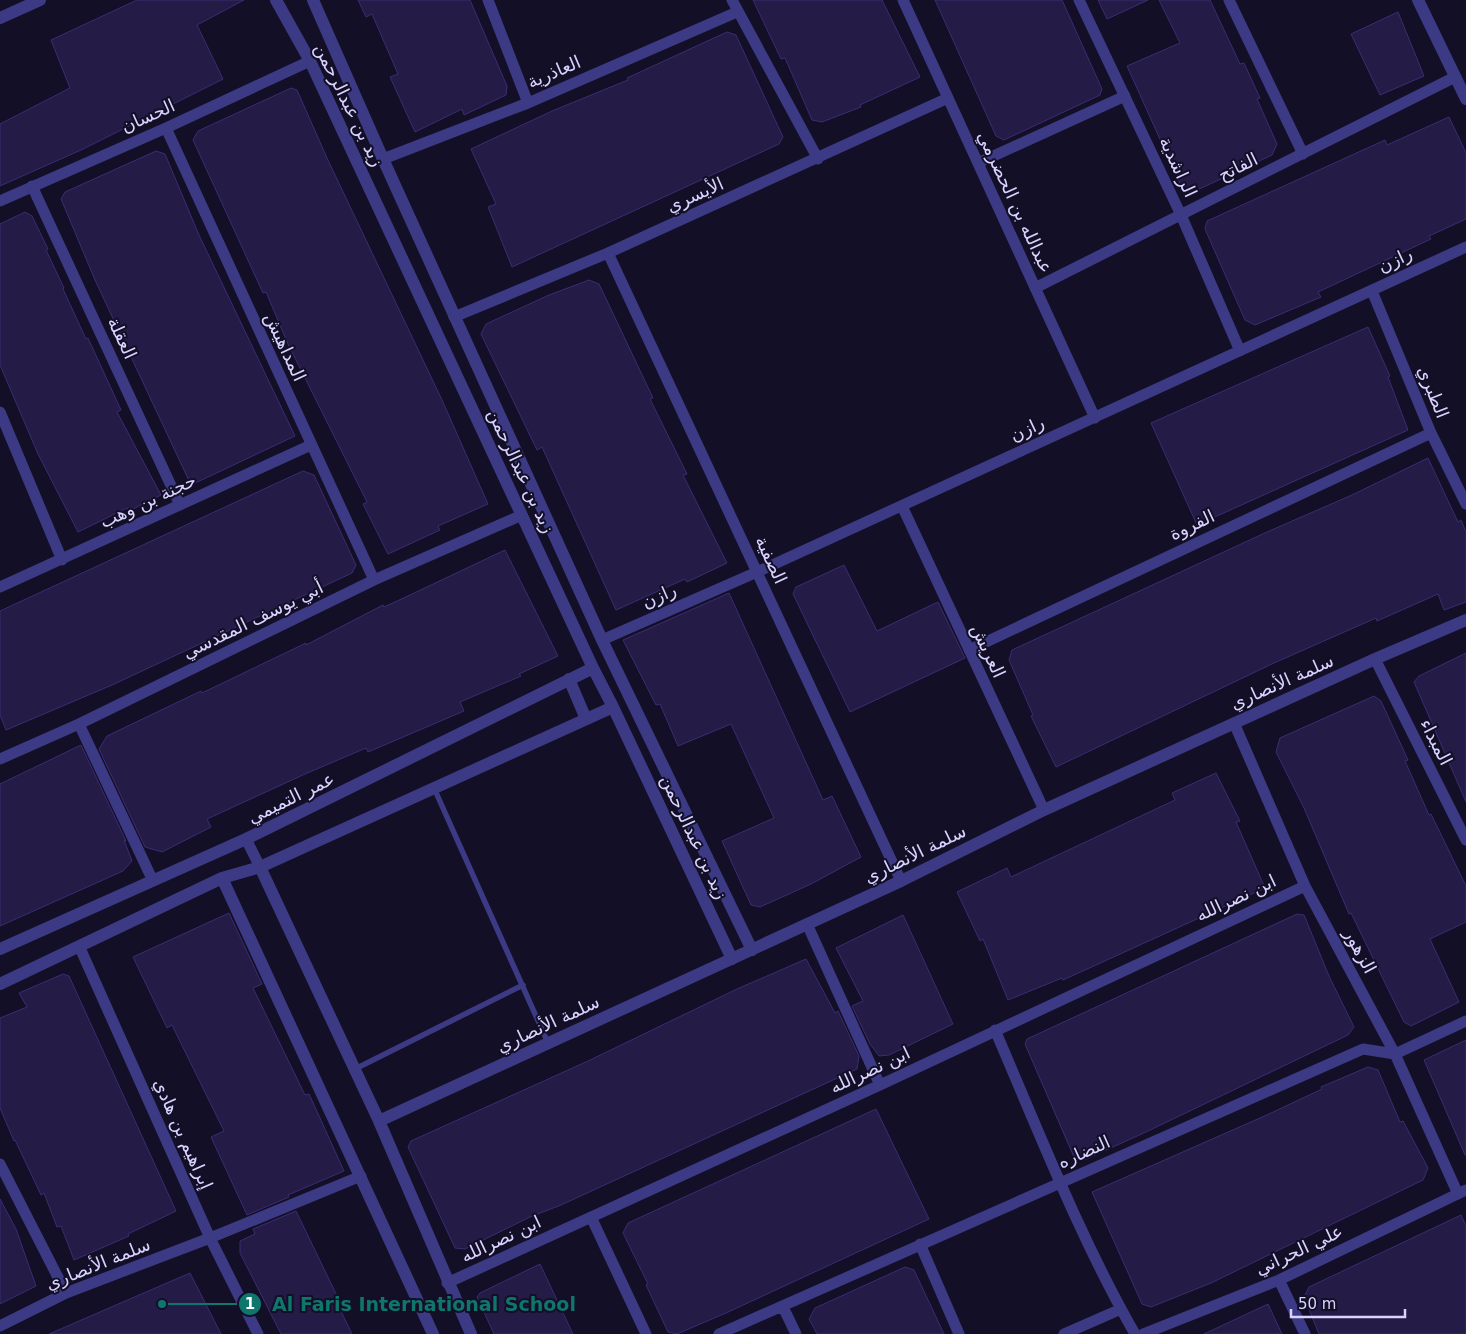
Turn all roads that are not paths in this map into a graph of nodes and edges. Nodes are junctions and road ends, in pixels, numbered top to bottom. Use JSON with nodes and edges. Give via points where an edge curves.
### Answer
{"nodes":[{"id":1,"x":40,"y":0,"type":"edge"},
{"id":2,"x":276,"y":0,"type":"edge"},
{"id":3,"x":313,"y":0,"type":"edge"},
{"id":4,"x":488,"y":0,"type":"edge"},
{"id":5,"x":732,"y":0,"type":"edge"},
{"id":6,"x":903,"y":0,"type":"edge"},
{"id":7,"x":1079,"y":0,"type":"edge"},
{"id":8,"x":1229,"y":0,"type":"edge"},
{"id":9,"x":1418,"y":0,"type":"edge"},
{"id":10,"x":737,"y":12,"type":"junction"},
{"id":11,"x":0,"y":18,"type":"edge"},
{"id":12,"x":310,"y":61,"type":"junction"},
{"id":13,"x":1456,"y":77,"type":"junction"},
{"id":14,"x":1125,"y":96,"type":"junction"},
{"id":15,"x":948,"y":98,"type":"junction"},
{"id":16,"x":1466,"y":99,"type":"edge"},
{"id":17,"x":528,"y":103,"type":"junction"},
{"id":18,"x":166,"y":128,"type":"junction"},
{"id":19,"x":1303,"y":154,"type":"junction"},
{"id":20,"x":818,"y":158,"type":"junction"},
{"id":21,"x":383,"y":159,"type":"junction"},
{"id":22,"x":978,"y":163,"type":"junction"},
{"id":23,"x":32,"y":186,"type":"junction"},
{"id":24,"x":0,"y":201,"type":"edge"},
{"id":25,"x":1181,"y":215,"type":"junction"},
{"id":26,"x":1466,"y":247,"type":"edge"},
{"id":27,"x":608,"y":253,"type":"junction"},
{"id":28,"x":1035,"y":288,"type":"junction"},
{"id":29,"x":1372,"y":291,"type":"junction"},
{"id":30,"x":454,"y":317,"type":"junction"},
{"id":31,"x":1240,"y":351,"type":"junction"},
{"id":32,"x":0,"y":412,"type":"edge"},
{"id":33,"x":1095,"y":418,"type":"junction"},
{"id":34,"x":3,"y":428,"type":"edge"},
{"id":35,"x":1431,"y":433,"type":"junction"},
{"id":36,"x":311,"y":445,"type":"junction"},
{"id":37,"x":1466,"y":504,"type":"edge"},
{"id":38,"x":180,"y":505,"type":"junction"},
{"id":39,"x":902,"y":506,"type":"junction"},
{"id":40,"x":522,"y":515,"type":"junction"},
{"id":41,"x":62,"y":560,"type":"junction"},
{"id":42,"x":757,"y":572,"type":"junction"},
{"id":43,"x":374,"y":580,"type":"junction"},
{"id":44,"x":0,"y":587,"type":"edge"},
{"id":45,"x":1466,"y":620,"type":"edge"},
{"id":46,"x":602,"y":640,"type":"junction"},
{"id":47,"x":968,"y":650,"type":"junction"},
{"id":48,"x":1375,"y":659,"type":"junction"},
{"id":49,"x":592,"y":668,"type":"junction"},
{"id":50,"x":570,"y":680,"type":"junction"},
{"id":51,"x":613,"y":707,"type":"junction"},
{"id":52,"x":586,"y":719,"type":"junction"},
{"id":53,"x":1234,"y":723,"type":"junction"},
{"id":54,"x":79,"y":724,"type":"junction"},
{"id":55,"x":0,"y":759,"type":"edge"},
{"id":56,"x":434,"y":788,"type":"junction"},
{"id":57,"x":1044,"y":810,"type":"junction"},
{"id":58,"x":1466,"y":812,"type":"edge"},
{"id":59,"x":1454,"y":817,"type":"junction"},
{"id":60,"x":246,"y":839,"type":"junction"},
{"id":61,"x":1466,"y":840,"type":"edge"},
{"id":62,"x":260,"y":867,"type":"junction"},
{"id":63,"x":222,"y":878,"type":"junction"},
{"id":64,"x":153,"y":881,"type":"junction"},
{"id":65,"x":901,"y":881,"type":"junction"},
{"id":66,"x":1305,"y":886,"type":"junction"},
{"id":67,"x":807,"y":924,"type":"junction"},
{"id":68,"x":80,"y":948,"type":"junction"},
{"id":69,"x":0,"y":949,"type":"edge"},
{"id":70,"x":752,"y":950,"type":"junction"},
{"id":71,"x":732,"y":959,"type":"junction"},
{"id":72,"x":0,"y":984,"type":"edge"},
{"id":73,"x":523,"y":985,"type":"junction"},
{"id":74,"x":1466,"y":1021,"type":"edge"},
{"id":75,"x":995,"y":1030,"type":"junction"},
{"id":76,"x":548,"y":1043,"type":"junction"},
{"id":77,"x":1395,"y":1054,"type":"junction"},
{"id":78,"x":355,"y":1068,"type":"junction"},
{"id":79,"x":880,"y":1086,"type":"junction"},
{"id":80,"x":379,"y":1121,"type":"junction"},
{"id":81,"x":0,"y":1164,"type":"edge"},
{"id":82,"x":361,"y":1176,"type":"junction"},
{"id":83,"x":1060,"y":1181,"type":"junction"},
{"id":84,"x":1462,"y":1192,"type":"edge"},
{"id":85,"x":591,"y":1217,"type":"junction"},
{"id":86,"x":210,"y":1238,"type":"junction"},
{"id":87,"x":920,"y":1244,"type":"junction"},
{"id":88,"x":1279,"y":1280,"type":"junction"},
{"id":89,"x":447,"y":1283,"type":"junction"},
{"id":90,"x":66,"y":1293,"type":"junction"},
{"id":91,"x":783,"y":1306,"type":"junction"},
{"id":92,"x":1121,"y":1309,"type":"junction"},
{"id":93,"x":0,"y":1326,"type":"edge"},
{"id":94,"x":258,"y":1334,"type":"edge"},
{"id":95,"x":433,"y":1334,"type":"edge"},
{"id":96,"x":471,"y":1334,"type":"edge"},
{"id":97,"x":646,"y":1334,"type":"edge"},
{"id":98,"x":719,"y":1334,"type":"edge"},
{"id":99,"x":796,"y":1334,"type":"edge"},
{"id":100,"x":959,"y":1334,"type":"edge"},
{"id":101,"x":1064,"y":1334,"type":"edge"},
{"id":102,"x":1135,"y":1334,"type":"edge"},
{"id":103,"x":1143,"y":1334,"type":"edge"},
{"id":104,"x":1305,"y":1334,"type":"edge"}],
"edges":[{"from":1,"to":11,"type":"street"},
{"from":2,"to":12,"type":"street","name":"زيد بن عبدالرحمن"},
{"from":3,"to":21,"type":"street","name":"زيد بن عبدالرحمن"},
{"from":4,"to":17,"type":"street"},
{"from":5,"to":10,"type":"street"},
{"from":6,"to":15,"type":"street","name":"عبدالله بن الحضرمي"},
{"from":7,"to":14,"type":"street","name":"الراشدية"},
{"from":8,"to":19,"type":"street"},
{"from":9,"to":13,"type":"street"},
{"from":10,"to":17,"type":"street","name":"العاذرية"},
{"from":10,"to":20,"type":"street"},
{"from":12,"to":18,"type":"street","name":"الحسان"},
{"from":12,"to":40,"type":"street","name":"زيد بن عبدالرحمن"},
{"from":13,"to":16,"type":"street"},
{"from":13,"to":19,"type":"street","name":"الفاتح"},
{"from":14,"to":22,"type":"street"},
{"from":14,"to":25,"type":"street","name":"الراشدية"},
{"from":15,"to":20,"type":"street","name":"الأيسري"},
{"from":15,"to":22,"type":"street","name":"عبدالله بن الحضرمي"},
{"from":17,"to":21,"type":"street","name":"العاذرية"},
{"from":18,"to":23,"type":"street","name":"الحسان"},
{"from":18,"to":36,"type":"street","name":"المداهيش"},
{"from":19,"to":25,"type":"street","name":"الفاتح"},
{"from":20,"to":27,"type":"street","name":"الأيسري"},
{"from":21,"to":30,"type":"street","name":"زيد بن عبدالرحمن"},
{"from":22,"to":28,"type":"street","name":"عبدالله بن الحضرمي"},
{"from":23,"to":24,"type":"street","name":"الحسان"},
{"from":23,"to":38,"type":"street","name":"العقلة"},
{"from":25,"to":28,"type":"street","name":"الفاتح"},
{"from":25,"to":31,"type":"street","name":"الراشدية"},
{"from":26,"to":29,"type":"street","name":"رازن"},
{"from":27,"to":30,"type":"street","name":"الأيسري"},
{"from":27,"to":42,"type":"street","name":"الصفية"},
{"from":28,"to":33,"type":"street","name":"عبدالله بن الحضرمي"},
{"from":29,"to":31,"type":"street","name":"رازن"},
{"from":29,"to":35,"type":"street","name":"الطبري"},
{"from":30,"to":46,"type":"street","name":"زيد بن عبدالرحمن"},
{"from":31,"to":33,"type":"street","name":"رازن"},
{"from":32,"to":34,"type":"street"},
{"from":33,"to":39,"type":"street","name":"رازن"},
{"from":34,"to":41,"type":"street"},
{"from":35,"to":37,"type":"street","name":"الطبري"},
{"from":35,"to":47,"type":"street","name":"الفروة"},
{"from":36,"to":38,"type":"street","name":"حجنة بن وهب"},
{"from":36,"to":43,"type":"street","name":"المداهيش"},
{"from":38,"to":41,"type":"street","name":"حجنة بن وهب"},
{"from":39,"to":42,"type":"street","name":"رازن"},
{"from":39,"to":47,"type":"street","name":"العريش"},
{"from":40,"to":43,"type":"street","name":"أبي يوسف المقدسي"},
{"from":40,"to":49,"type":"street","name":"زيد بن عبدالرحمن"},
{"from":41,"to":44,"type":"street","name":"حجنة بن وهب"},
{"from":42,"to":46,"type":"street","name":"رازن"},
{"from":42,"to":65,"type":"street","name":"الصفية"},
{"from":43,"to":54,"type":"street","name":"أبي يوسف المقدسي"},
{"from":45,"to":48,"type":"street","name":"سلمة الأنصاري"},
{"from":46,"to":70,"type":"street","name":"زيد بن عبدالرحمن"},
{"from":47,"to":57,"type":"street","name":"العريش"},
{"from":48,"to":53,"type":"street","name":"سلمة الأنصاري"},
{"from":48,"to":59,"type":"street","name":"المبداء"},
{"from":49,"to":50,"type":"street","name":"عمر التميمي"},
{"from":49,"to":51,"type":"street","name":"زيد بن عبدالرحمن"},
{"from":50,"to":52,"type":"street"},
{"from":50,"to":60,"type":"street","name":"عمر التميمي"},
{"from":51,"to":52,"type":"street"},
{"from":51,"to":71,"type":"street","name":"زيد بن عبدالرحمن"},
{"from":52,"to":56,"type":"street"},
{"from":53,"to":57,"type":"street","name":"سلمة الأنصاري"},
{"from":53,"to":66,"type":"street","name":"الزهور"},
{"from":54,"to":55,"type":"street","name":"أبي يوسف المقدسي"},
{"from":54,"to":64,"type":"street"},
{"from":56,"to":62,"type":"street"},
{"from":56,"to":73,"type":"lane"},
{"from":57,"to":65,"type":"street","name":"سلمة الأنصاري"},
{"from":58,"to":59,"type":"street"},
{"from":59,"to":61,"type":"street","name":"المبداء"},
{"from":60,"to":62,"type":"street"},
{"from":60,"to":64,"type":"street","name":"عمر التميمي"},
{"from":62,"to":63,"type":"street"},
{"from":62,"to":78,"type":"street"},
{"from":63,"to":68,"type":"street"},
{"from":63,"to":82,"type":"street"},
{"from":64,"to":69,"type":"street","name":"عمر التميمي"},
{"from":65,"to":67,"type":"street","name":"سلمة الأنصاري"},
{"from":66,"to":75,"type":"street","name":"ابن نصرالله"},
{"from":66,"to":77,"type":"street","name":"الزهور"},
{"from":67,"to":70,"type":"street","name":"سلمة الأنصاري"},
{"from":67,"to":79,"type":"street"},
{"from":68,"to":72,"type":"street"},
{"from":68,"to":86,"type":"street","name":"إبراهيم بن هادي"},
{"from":70,"to":71,"type":"street","name":"سلمة الأنصاري"},
{"from":71,"to":76,"type":"street","name":"سلمة الأنصاري"},
{"from":73,"to":76,"type":"lane"},
{"from":73,"to":78,"type":"lane"},
{"from":74,"to":77,"type":"street"},
{"from":75,"to":79,"type":"street","name":"ابن نصرالله"},
{"from":75,"to":83,"type":"street"},
{"from":76,"to":80,"type":"street","name":"سلمة الأنصاري"},
{"from":77,"to":83,"type":"street","name":"النضاره","via":[[1363,1049]]},
{"from":77,"to":84,"type":"street","name":"الزهور"},
{"from":78,"to":80,"type":"street"},
{"from":79,"to":85,"type":"street","name":"ابن نصرالله"},
{"from":80,"to":89,"type":"street"},
{"from":81,"to":90,"type":"street"},
{"from":82,"to":86,"type":"street","name":"سلمة الأنصاري"},
{"from":82,"to":95,"type":"street"},
{"from":83,"to":87,"type":"street","name":"النضاره"},
{"from":83,"to":92,"type":"street"},
{"from":84,"to":88,"type":"street","name":"علي الحراني"},
{"from":85,"to":89,"type":"street","name":"ابن نصرالله"},
{"from":85,"to":97,"type":"street"},
{"from":86,"to":90,"type":"street","name":"سلمة الأنصاري"},
{"from":86,"to":94,"type":"street","name":"إبراهيم بن هادي"},
{"from":87,"to":91,"type":"street","name":"النضاره"},
{"from":87,"to":100,"type":"street"},
{"from":88,"to":103,"type":"street","name":"علي الحراني"},
{"from":88,"to":104,"type":"street"},
{"from":89,"to":96,"type":"street"},
{"from":90,"to":93,"type":"street","name":"سلمة الأنصاري"},
{"from":91,"to":98,"type":"street","name":"النضاره"},
{"from":91,"to":99,"type":"street"},
{"from":92,"to":101,"type":"street"},
{"from":92,"to":102,"type":"street"}]}
